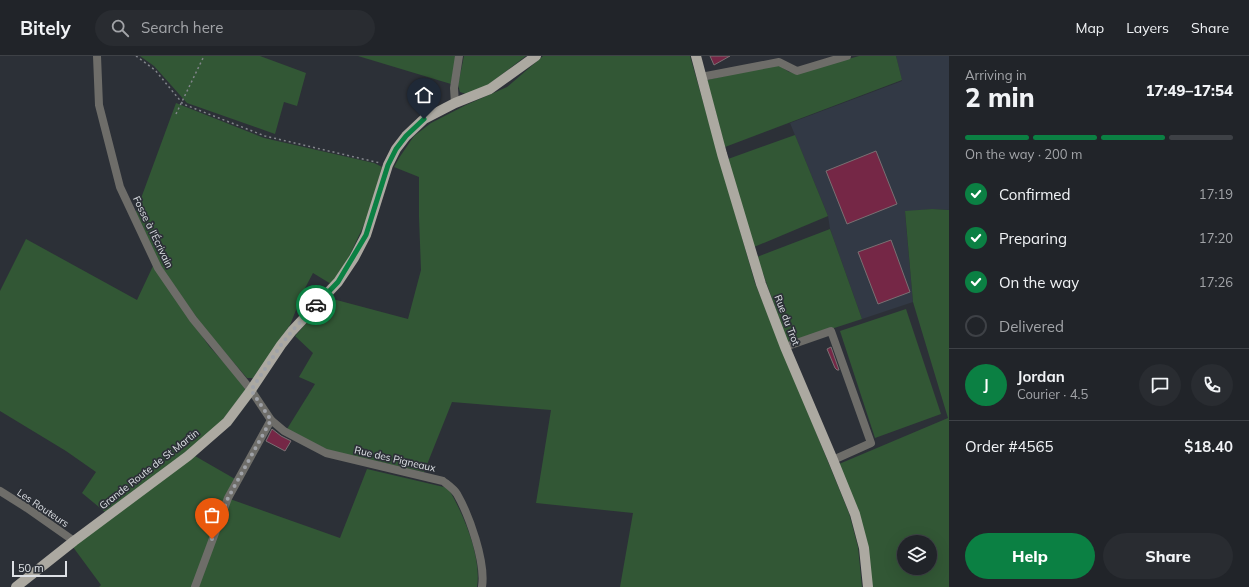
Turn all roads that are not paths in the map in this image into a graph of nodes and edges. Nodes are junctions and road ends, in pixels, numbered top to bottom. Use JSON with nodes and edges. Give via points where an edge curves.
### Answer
{"nodes":[{"id":1,"x":97,"y":56,"type":"edge"},
{"id":2,"x":459,"y":56,"type":"edge"},
{"id":3,"x":536,"y":56,"type":"edge"},
{"id":4,"x":696,"y":56,"type":"edge"},
{"id":5,"x":847,"y":56,"type":"edge"},
{"id":6,"x":701,"y":77,"type":"junction"},
{"id":7,"x":455,"y":103,"type":"junction"},
{"id":8,"x":785,"y":347,"type":"junction"},
{"id":9,"x":251,"y":390,"type":"junction"},
{"id":10,"x":271,"y":420,"type":"junction"},
{"id":11,"x":833,"y":460,"type":"junction"},
{"id":12,"x":0,"y":491,"type":"edge"},
{"id":13,"x":74,"y":541,"type":"junction"},
{"id":14,"x":16,"y":587,"type":"edge"},
{"id":15,"x":195,"y":587,"type":"edge"},
{"id":16,"x":482,"y":587,"type":"edge"},
{"id":17,"x":868,"y":587,"type":"edge"}],
"edges":[{"from":1,"to":9,"type":"street","name":"Fosse à l'Écrivain","via":[[99,105],[123,194],[158,268],[193,319]]},
{"from":2,"to":7,"type":"street","via":[[454,88]]},
{"from":3,"to":7,"type":"main road","name":"Grande Route de St Martin","via":[[490,89]]},
{"from":4,"to":6,"type":"main road","name":"Rue du Trot"},
{"from":5,"to":6,"type":"street","via":[[797,71],[779,62]]},
{"from":6,"to":8,"type":"main road","name":"Rue du Trot","via":[[751,254]]},
{"from":7,"to":9,"type":"main road","name":"Grande Route de St Martin","via":[[424,119],[396,149],[388,165],[366,235],[354,258],[338,282],[281,345]]},
{"from":8,"to":11,"type":"main road","name":"Rue du Trot"},
{"from":8,"to":11,"type":"street","via":[[831,331],[871,443]]},
{"from":9,"to":10,"type":"street","name":"Rue des Pigneaux"},
{"from":9,"to":13,"type":"main road","name":"Grande Route de St Martin","via":[[227,422],[188,456]]},
{"from":10,"to":15,"type":"street","via":[[228,498]]},
{"from":10,"to":16,"type":"street","name":"Rue des Pigneaux","via":[[284,431],[326,453],[443,481],[456,492],[469,521],[480,557]]},
{"from":11,"to":17,"type":"main road","name":"Rue du Trot","via":[[855,514],[864,548]]},
{"from":12,"to":13,"type":"street","name":"Les Routeurs"},
{"from":13,"to":14,"type":"main road","name":"Grande Route de St Martin"}]}
